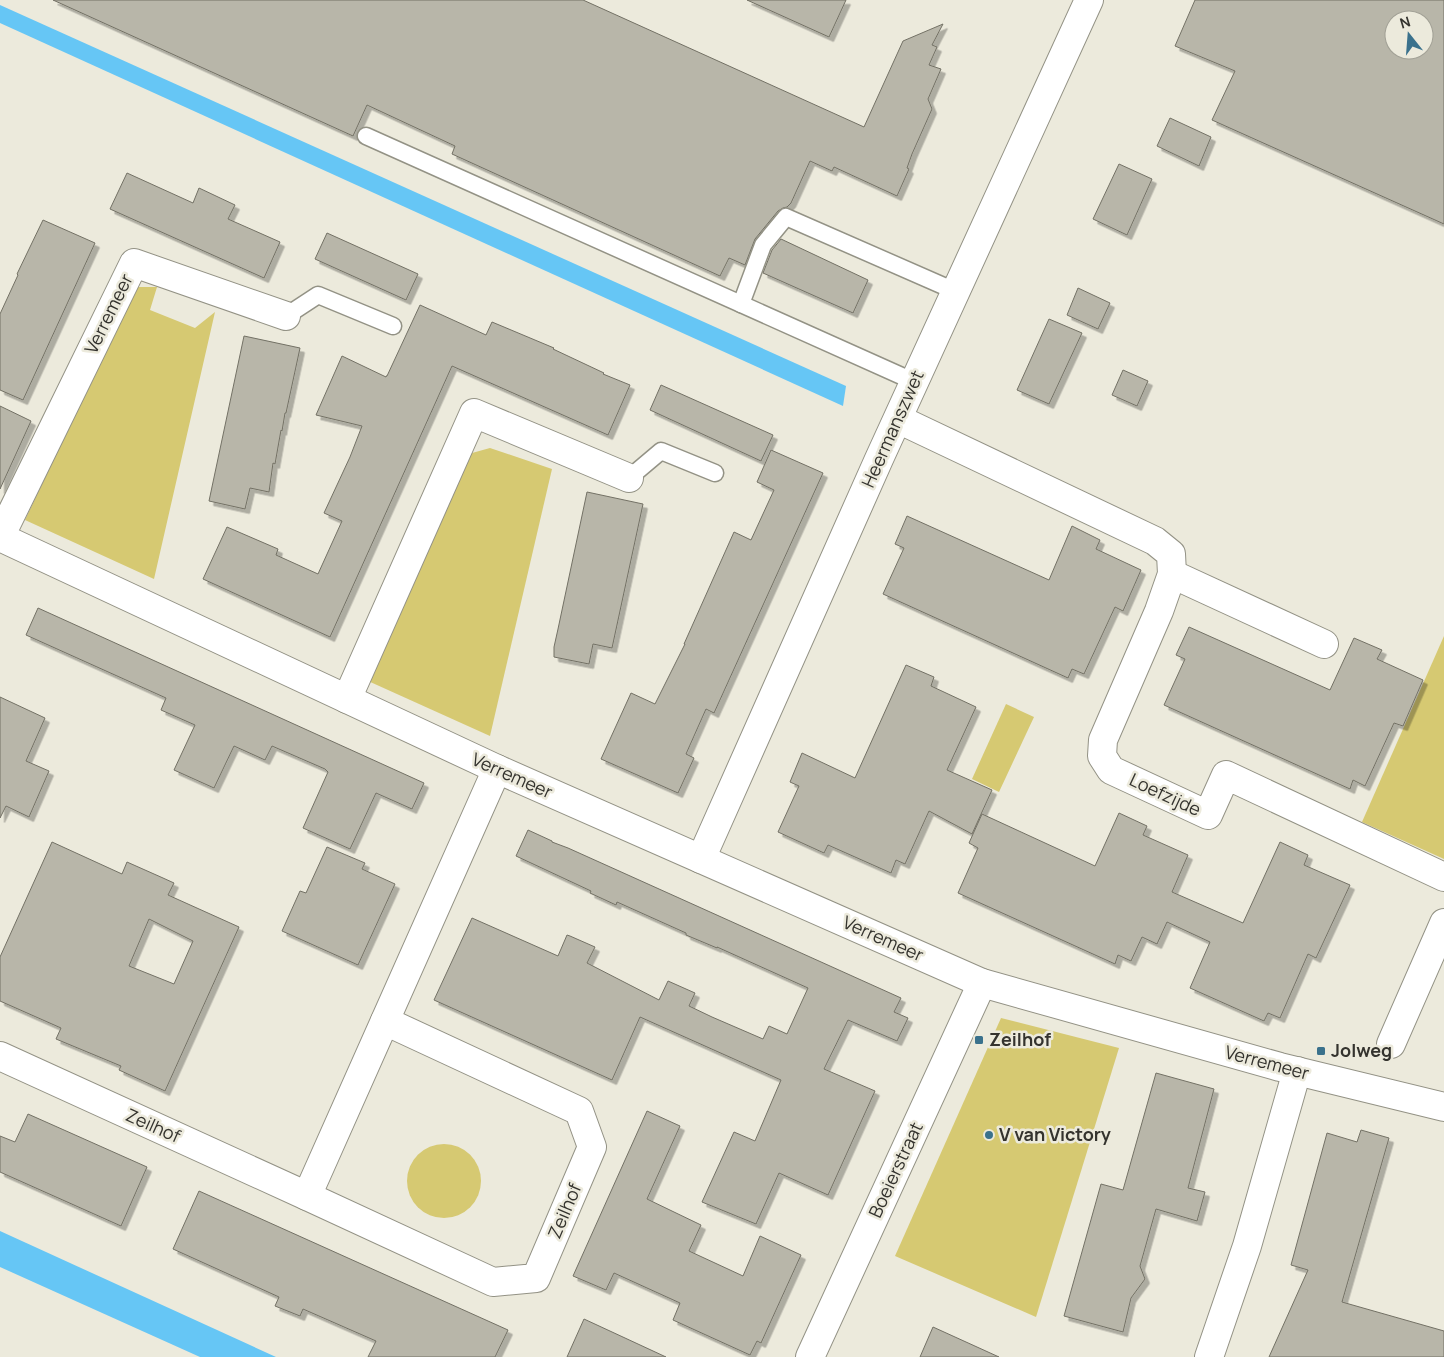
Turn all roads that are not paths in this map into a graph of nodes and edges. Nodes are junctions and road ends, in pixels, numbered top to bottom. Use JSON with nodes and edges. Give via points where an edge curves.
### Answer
{"nodes":[{"id":1,"x":1089,"y":0,"type":"edge"},
{"id":2,"x":366,"y":136,"type":"dead end"},
{"id":3,"x":955,"y":291,"type":"junction"},
{"id":4,"x":741,"y":304,"type":"junction"},
{"id":5,"x":286,"y":316,"type":"joint"},
{"id":6,"x":393,"y":326,"type":"dead end"},
{"id":7,"x":915,"y":382,"type":"junction"},
{"id":8,"x":898,"y":419,"type":"junction"},
{"id":9,"x":715,"y":473,"type":"dead end"},
{"id":10,"x":629,"y":478,"type":"joint"},
{"id":11,"x":0,"y":537,"type":"edge"},
{"id":12,"x":1172,"y":574,"type":"junction"},
{"id":13,"x":1324,"y":644,"type":"dead end"},
{"id":14,"x":347,"y":699,"type":"junction"},
{"id":15,"x":497,"y":769,"type":"junction"},
{"id":16,"x":701,"y":859,"type":"junction"},
{"id":17,"x":1444,"y":877,"type":"edge"},
{"id":18,"x":1444,"y":923,"type":"edge"},
{"id":19,"x":982,"y":983,"type":"junction"},
{"id":20,"x":384,"y":1022,"type":"junction"},
{"id":21,"x":1391,"y":1044,"type":"dead end"},
{"id":22,"x":0,"y":1056,"type":"edge"},
{"id":23,"x":1297,"y":1071,"type":"junction"},
{"id":24,"x":1444,"y":1107,"type":"edge"},
{"id":25,"x":306,"y":1196,"type":"junction"},
{"id":26,"x":810,"y":1357,"type":"edge"},
{"id":27,"x":1209,"y":1357,"type":"edge"}],
"edges":[{"from":1,"to":3,"type":"street","name":"Heermanszwet"},
{"from":2,"to":4,"type":"lane"},
{"from":3,"to":4,"type":"lane","via":[[786,217],[763,245]]},
{"from":3,"to":7,"type":"street","name":"Heermanszwet"},
{"from":4,"to":7,"type":"lane"},
{"from":5,"to":6,"type":"lane","name":"Verremeer","via":[[318,295]]},
{"from":5,"to":11,"type":"street","name":"Verremeer","via":[[134,263]]},
{"from":7,"to":8,"type":"street","name":"Heermanszwet"},
{"from":8,"to":12,"type":"street","via":[[1154,541],[1171,554]]},
{"from":8,"to":16,"type":"street","name":"Heermanszwet"},
{"from":9,"to":10,"type":"lane","via":[[661,451]]},
{"from":10,"to":14,"type":"street","via":[[474,413]]},
{"from":11,"to":14,"type":"street","name":"Verremeer"},
{"from":12,"to":13,"type":"street"},
{"from":12,"to":17,"type":"street","name":"Loefzijde","via":[[1103,740],[1102,756],[1111,770],[1208,815],[1226,775]]},
{"from":14,"to":15,"type":"street","name":"Verremeer"},
{"from":15,"to":16,"type":"street","name":"Verremeer"},
{"from":15,"to":20,"type":"street"},
{"from":16,"to":19,"type":"street","name":"Verremeer"},
{"from":18,"to":21,"type":"street"},
{"from":19,"to":23,"type":"street","name":"Verremeer"},
{"from":19,"to":26,"type":"street","name":"Boeierstraat"},
{"from":20,"to":25,"type":"street"},
{"from":20,"to":25,"type":"street","name":"Zeilhof","via":[[579,1110],[592,1147],[536,1278],[493,1282]]},
{"from":22,"to":25,"type":"street","name":"Zeilhof"},
{"from":23,"to":24,"type":"street","name":"Verremeer"},
{"from":23,"to":27,"type":"street","via":[[1248,1246]]}]}
